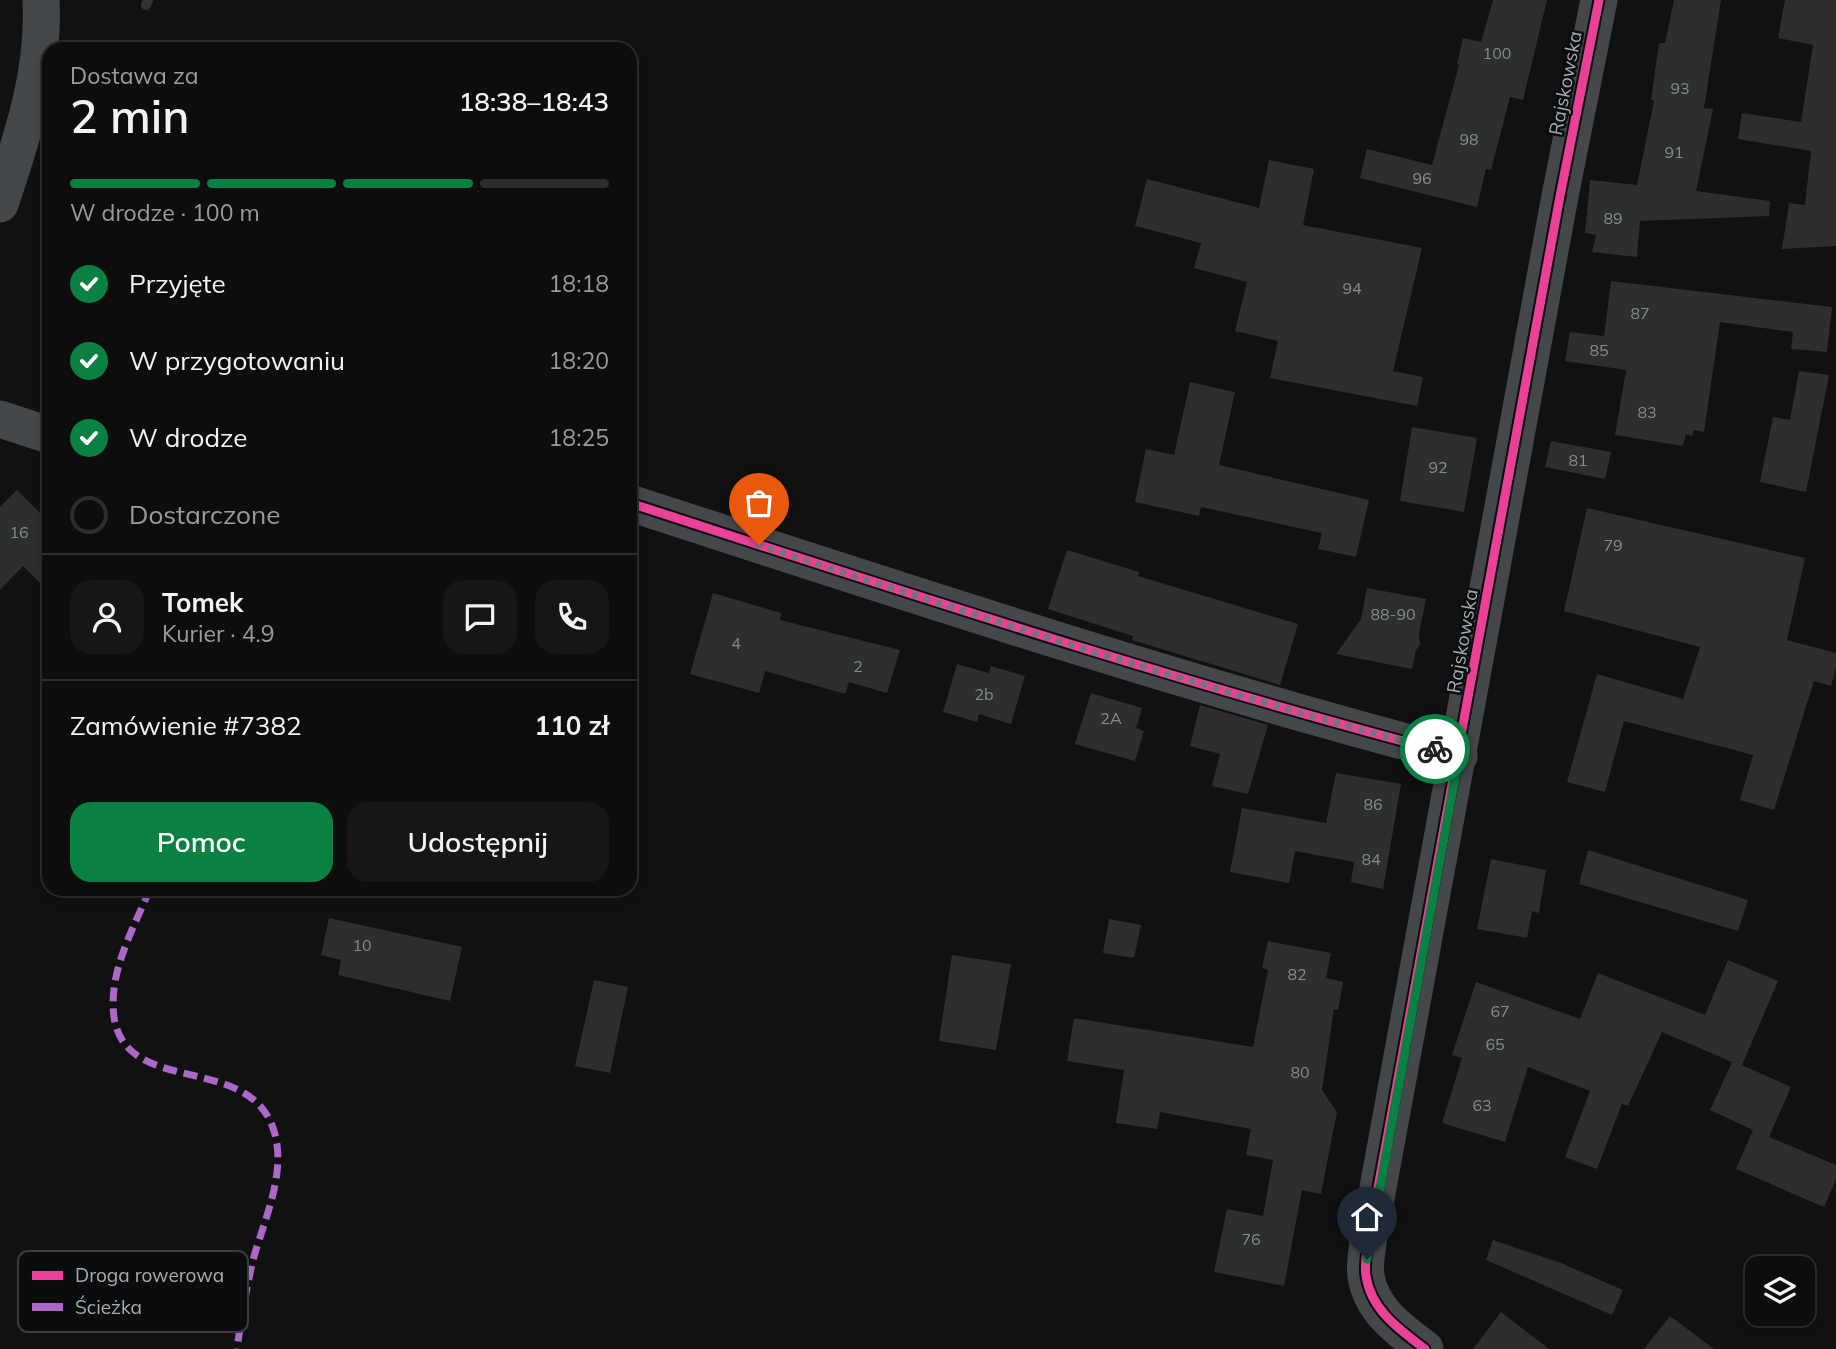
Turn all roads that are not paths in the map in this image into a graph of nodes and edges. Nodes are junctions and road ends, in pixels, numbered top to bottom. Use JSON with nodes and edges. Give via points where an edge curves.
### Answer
{"nodes":[{"id":1,"x":41,"y":0,"type":"edge"},
{"id":2,"x":1599,"y":0,"type":"edge"},
{"id":3,"x":0,"y":204,"type":"edge"},
{"id":4,"x":0,"y":419,"type":"edge"},
{"id":5,"x":42,"y":433,"type":"edge"},
{"id":6,"x":637,"y":505,"type":"edge"},
{"id":7,"x":1459,"y":756,"type":"junction"},
{"id":8,"x":1425,"y":1349,"type":"edge"}],
"edges":[{"from":1,"to":3,"type":"street","via":[[40,52],[32,100]]},
{"from":2,"to":7,"type":"street","name":"Rajskowska"},
{"from":4,"to":5,"type":"street"},
{"from":6,"to":7,"type":"street","via":[[1042,637]]},
{"from":7,"to":8,"type":"street","name":"Rajskowska","via":[[1368,1242],[1366,1276],[1377,1305]]}]}
